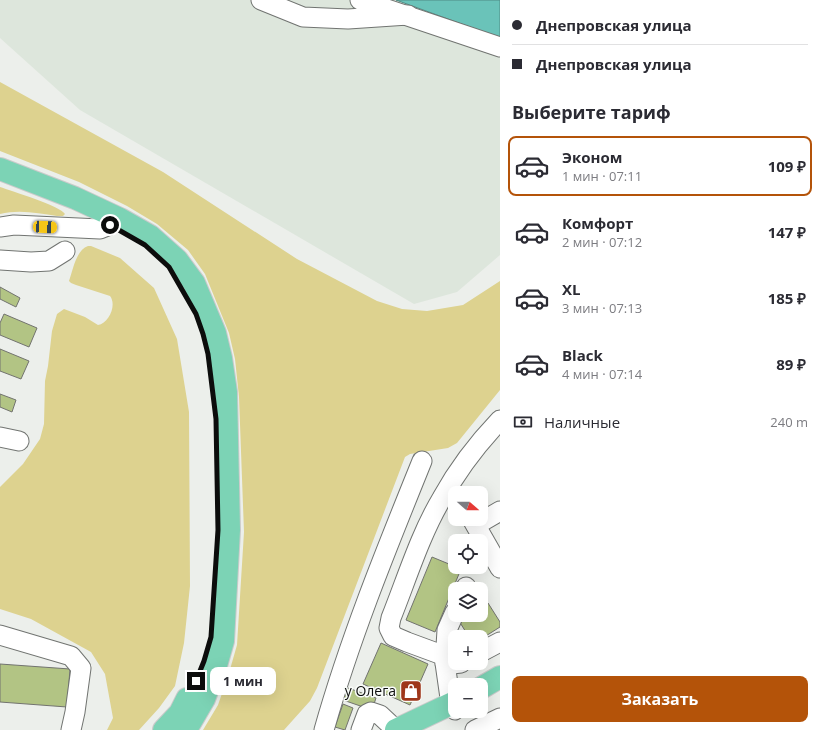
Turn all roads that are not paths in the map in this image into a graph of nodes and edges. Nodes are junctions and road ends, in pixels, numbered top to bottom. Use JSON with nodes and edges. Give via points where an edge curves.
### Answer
{"nodes":[{"id":1,"x":260,"y":0,"type":"edge"},
{"id":2,"x":360,"y":0,"type":"edge"},
{"id":3,"x":408,"y":15,"type":"junction"},
{"id":4,"x":500,"y":47,"type":"edge"},
{"id":5,"x":0,"y":169,"type":"edge"},
{"id":6,"x":0,"y":178,"type":"edge"},
{"id":7,"x":110,"y":225,"type":"junction"},
{"id":8,"x":0,"y":227,"type":"edge"},
{"id":9,"x":65,"y":251,"type":"dead end"},
{"id":10,"x":0,"y":260,"type":"edge"},
{"id":11,"x":500,"y":420,"type":"edge"},
{"id":12,"x":0,"y":437,"type":"edge"},
{"id":13,"x":19,"y":441,"type":"dead end"},
{"id":14,"x":422,"y":461,"type":"dead end"},
{"id":15,"x":455,"y":486,"type":"edge"},
{"id":16,"x":448,"y":497,"type":"edge"},
{"id":17,"x":500,"y":511,"type":"edge"},
{"id":18,"x":488,"y":516,"type":"edge"},
{"id":19,"x":476,"y":526,"type":"edge"},
{"id":20,"x":500,"y":568,"type":"edge"},
{"id":21,"x":451,"y":622,"type":"edge"},
{"id":22,"x":0,"y":635,"type":"edge"},
{"id":23,"x":448,"y":640,"type":"edge"},
{"id":24,"x":500,"y":642,"type":"edge"},
{"id":25,"x":488,"y":648,"type":"edge"},
{"id":26,"x":448,"y":660,"type":"edge"},
{"id":27,"x":500,"y":677,"type":"edge"},
{"id":28,"x":488,"y":684,"type":"edge"},
{"id":29,"x":500,"y":688,"type":"edge"},
{"id":30,"x":488,"y":694,"type":"edge"},
{"id":31,"x":448,"y":714,"type":"edge"},
{"id":32,"x":448,"y":715,"type":"edge"},
{"id":33,"x":500,"y":718,"type":"edge"},
{"id":34,"x":71,"y":730,"type":"edge"},
{"id":35,"x":164,"y":730,"type":"edge"},
{"id":36,"x":184,"y":730,"type":"edge"},
{"id":37,"x":324,"y":730,"type":"edge"},
{"id":38,"x":361,"y":730,"type":"edge"},
{"id":39,"x":396,"y":730,"type":"edge"},
{"id":40,"x":416,"y":730,"type":"edge"},
{"id":41,"x":475,"y":730,"type":"edge"}],
"edges":[{"from":1,"to":3,"type":"lane","via":[[303,17],[348,19]]},
{"from":2,"to":3,"type":"lane"},
{"from":3,"to":4,"type":"lane"},
{"from":5,"to":36,"type":"main road","via":[[75,198],[150,236],[177,260],[194,284],[215,333],[226,392],[229,530],[223,641],[204,699]]},
{"from":6,"to":7,"type":"main road","via":[[72,206]]},
{"from":7,"to":8,"type":"lane","via":[[100,229],[14,225]]},
{"from":7,"to":35,"type":"main road","via":[[145,245],[169,267],[196,314],[211,374],[216,419],[218,530],[211,637],[204,661],[180,713]]},
{"from":9,"to":10,"type":"lane","via":[[49,261]]},
{"from":11,"to":15,"type":"lane","via":[[476,447]]},
{"from":12,"to":13,"type":"lane"},
{"from":14,"to":37,"type":"lane","via":[[372,585]]},
{"from":16,"to":26,"type":"lane","via":[[424,534],[389,628],[393,636]]},
{"from":17,"to":18,"type":"lane"},
{"from":19,"to":20,"type":"lane"},
{"from":21,"to":23,"type":"lane","via":[[447,630]]},
{"from":22,"to":34,"type":"lane","via":[[71,656],[81,668]]},
{"from":24,"to":25,"type":"lane"},
{"from":27,"to":28,"type":"main road"},
{"from":29,"to":30,"type":"main road"},
{"from":31,"to":39,"type":"main road"},
{"from":32,"to":40,"type":"main road"},
{"from":33,"to":41,"type":"lane"},
{"from":38,"to":39,"type":"lane","via":[[367,714],[371,712],[380,715]]}]}
